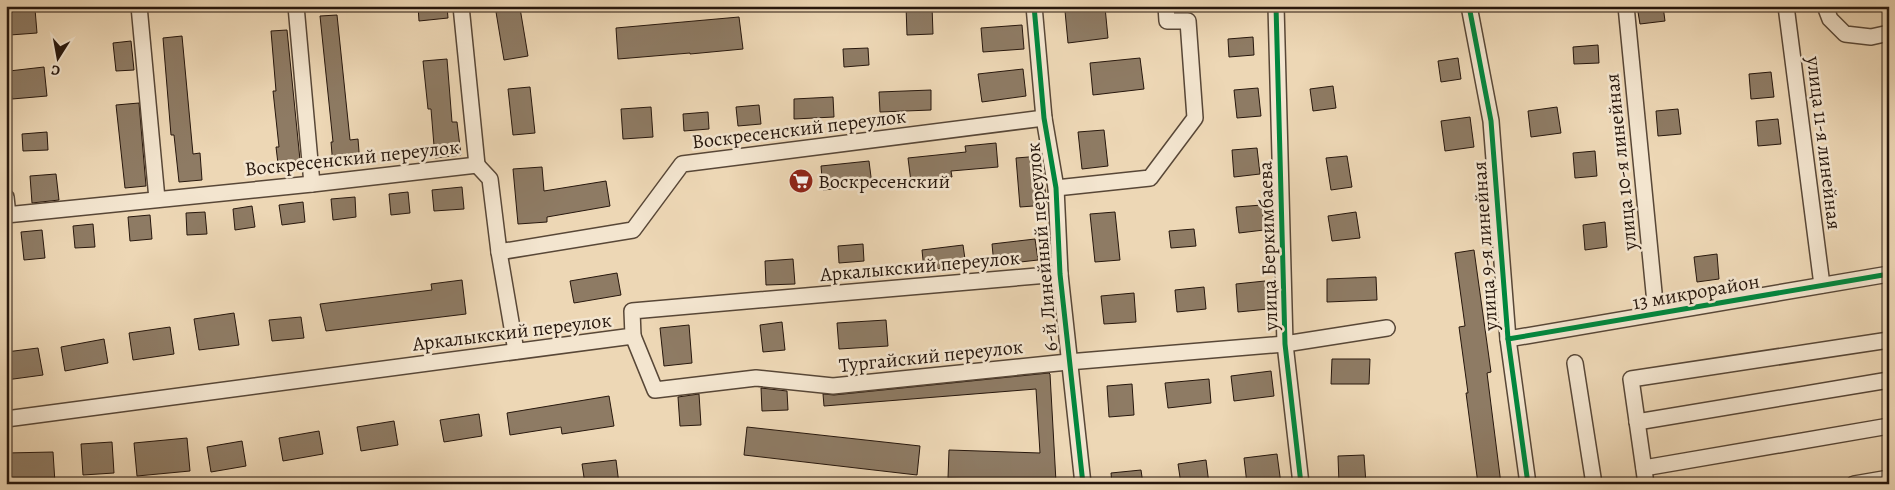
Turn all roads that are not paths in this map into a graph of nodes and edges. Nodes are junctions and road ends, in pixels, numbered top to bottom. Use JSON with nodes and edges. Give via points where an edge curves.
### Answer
{"nodes":[{"id":1,"x":139,"y":6,"type":"edge"},
{"id":2,"x":296,"y":6,"type":"edge"},
{"id":3,"x":461,"y":6,"type":"edge"},
{"id":4,"x":1034,"y":6,"type":"edge"},
{"id":5,"x":1166,"y":6,"type":"edge"},
{"id":6,"x":1276,"y":6,"type":"edge"},
{"id":7,"x":1469,"y":6,"type":"edge"},
{"id":8,"x":1626,"y":6,"type":"edge"},
{"id":9,"x":1786,"y":6,"type":"edge"},
{"id":10,"x":1825,"y":6,"type":"edge"},
{"id":11,"x":1889,"y":33,"type":"edge"},
{"id":12,"x":1044,"y":118,"type":"junction"},
{"id":13,"x":477,"y":164,"type":"junction"},
{"id":14,"x":312,"y":184,"type":"junction"},
{"id":15,"x":1056,"y":188,"type":"junction"},
{"id":16,"x":6,"y":197,"type":"edge"},
{"id":17,"x":157,"y":199,"type":"junction"},
{"id":18,"x":7,"y":215,"type":"edge"},
{"id":19,"x":499,"y":252,"type":"junction"},
{"id":20,"x":1060,"y":274,"type":"junction"},
{"id":21,"x":1889,"y":274,"type":"edge"},
{"id":22,"x":1822,"y":285,"type":"junction"},
{"id":23,"x":1656,"y":314,"type":"junction"},
{"id":24,"x":1387,"y":328,"type":"dead end"},
{"id":25,"x":633,"y":336,"type":"junction"},
{"id":26,"x":1508,"y":339,"type":"junction"},
{"id":27,"x":1889,"y":340,"type":"edge"},
{"id":28,"x":1286,"y":344,"type":"junction"},
{"id":29,"x":516,"y":351,"type":"junction"},
{"id":30,"x":1068,"y":362,"type":"junction"},
{"id":31,"x":1575,"y":363,"type":"dead end"},
{"id":32,"x":1889,"y":380,"type":"edge"},
{"id":33,"x":6,"y":419,"type":"edge"},
{"id":34,"x":1637,"y":422,"type":"junction"},
{"id":35,"x":1889,"y":426,"type":"edge"},
{"id":36,"x":1644,"y":468,"type":"junction"},
{"id":37,"x":1889,"y":478,"type":"edge"},
{"id":38,"x":1083,"y":484,"type":"edge"},
{"id":39,"x":1301,"y":484,"type":"edge"},
{"id":40,"x":1528,"y":484,"type":"edge"},
{"id":41,"x":1594,"y":484,"type":"edge"},
{"id":42,"x":1646,"y":484,"type":"edge"},
{"id":43,"x":1854,"y":484,"type":"edge"}],
"edges":[{"from":1,"to":17,"type":"street"},
{"from":2,"to":14,"type":"street"},
{"from":3,"to":13,"type":"street"},
{"from":4,"to":12,"type":"street","name":"6-й Линейный переулок"},
{"from":5,"to":15,"type":"street","via":[[1167,21],[1188,21],[1195,118],[1150,178]]},
{"from":6,"to":28,"type":"street","name":"улица Беркимбаева"},
{"from":7,"to":26,"type":"street","name":"улица 9-я линейная","via":[[1491,121]]},
{"from":8,"to":23,"type":"street","name":"улица 10-я линейная"},
{"from":9,"to":22,"type":"street","name":"улица 11-я линейная"},
{"from":10,"to":11,"type":"street","via":[[1830,18],[1845,34],[1871,37]]},
{"from":12,"to":15,"type":"street","name":"6-й Линейный переулок"},
{"from":12,"to":19,"type":"street","name":"Воскресенский переулок","via":[[682,164],[633,230]]},
{"from":13,"to":14,"type":"street","name":"Воскресенский переулок"},
{"from":13,"to":19,"type":"street","name":"Воскресенский переулок","via":[[490,179]]},
{"from":14,"to":17,"type":"street","name":"Воскресенский переулок"},
{"from":15,"to":20,"type":"street","name":"6-й Линейный переулок"},
{"from":16,"to":18,"type":"street"},
{"from":17,"to":18,"type":"street","name":"Воскресенский переулок"},
{"from":19,"to":29,"type":"street"},
{"from":20,"to":25,"type":"street","name":"Аркалыкский переулок","via":[[632,311]]},
{"from":20,"to":30,"type":"street","name":"6-й Линейный переулок"},
{"from":21,"to":22,"type":"street","name":"13 микрорайон"},
{"from":22,"to":23,"type":"street","name":"13 микрорайон"},
{"from":23,"to":26,"type":"street","name":"13 микрорайон"},
{"from":24,"to":28,"type":"street","name":"Тургайский переулок"},
{"from":25,"to":29,"type":"street","name":"Аркалыкский переулок"},
{"from":25,"to":30,"type":"street","name":"Тургайский переулок","via":[[655,390],[756,378],[833,386]]},
{"from":26,"to":40,"type":"street","name":"улица 9-я линейная"},
{"from":27,"to":34,"type":"street","via":[[1630,379]]},
{"from":28,"to":30,"type":"street","name":"Тургайский переулок"},
{"from":28,"to":39,"type":"street","name":"улица Беркимбаева"},
{"from":29,"to":33,"type":"street","name":"Аркалыкский переулок"},
{"from":30,"to":38,"type":"street","name":"6-й Линейный переулок"},
{"from":31,"to":41,"type":"street"},
{"from":32,"to":34,"type":"street"},
{"from":34,"to":36,"type":"street"},
{"from":35,"to":36,"type":"street"},
{"from":36,"to":42,"type":"street"},
{"from":37,"to":43,"type":"street"}]}
